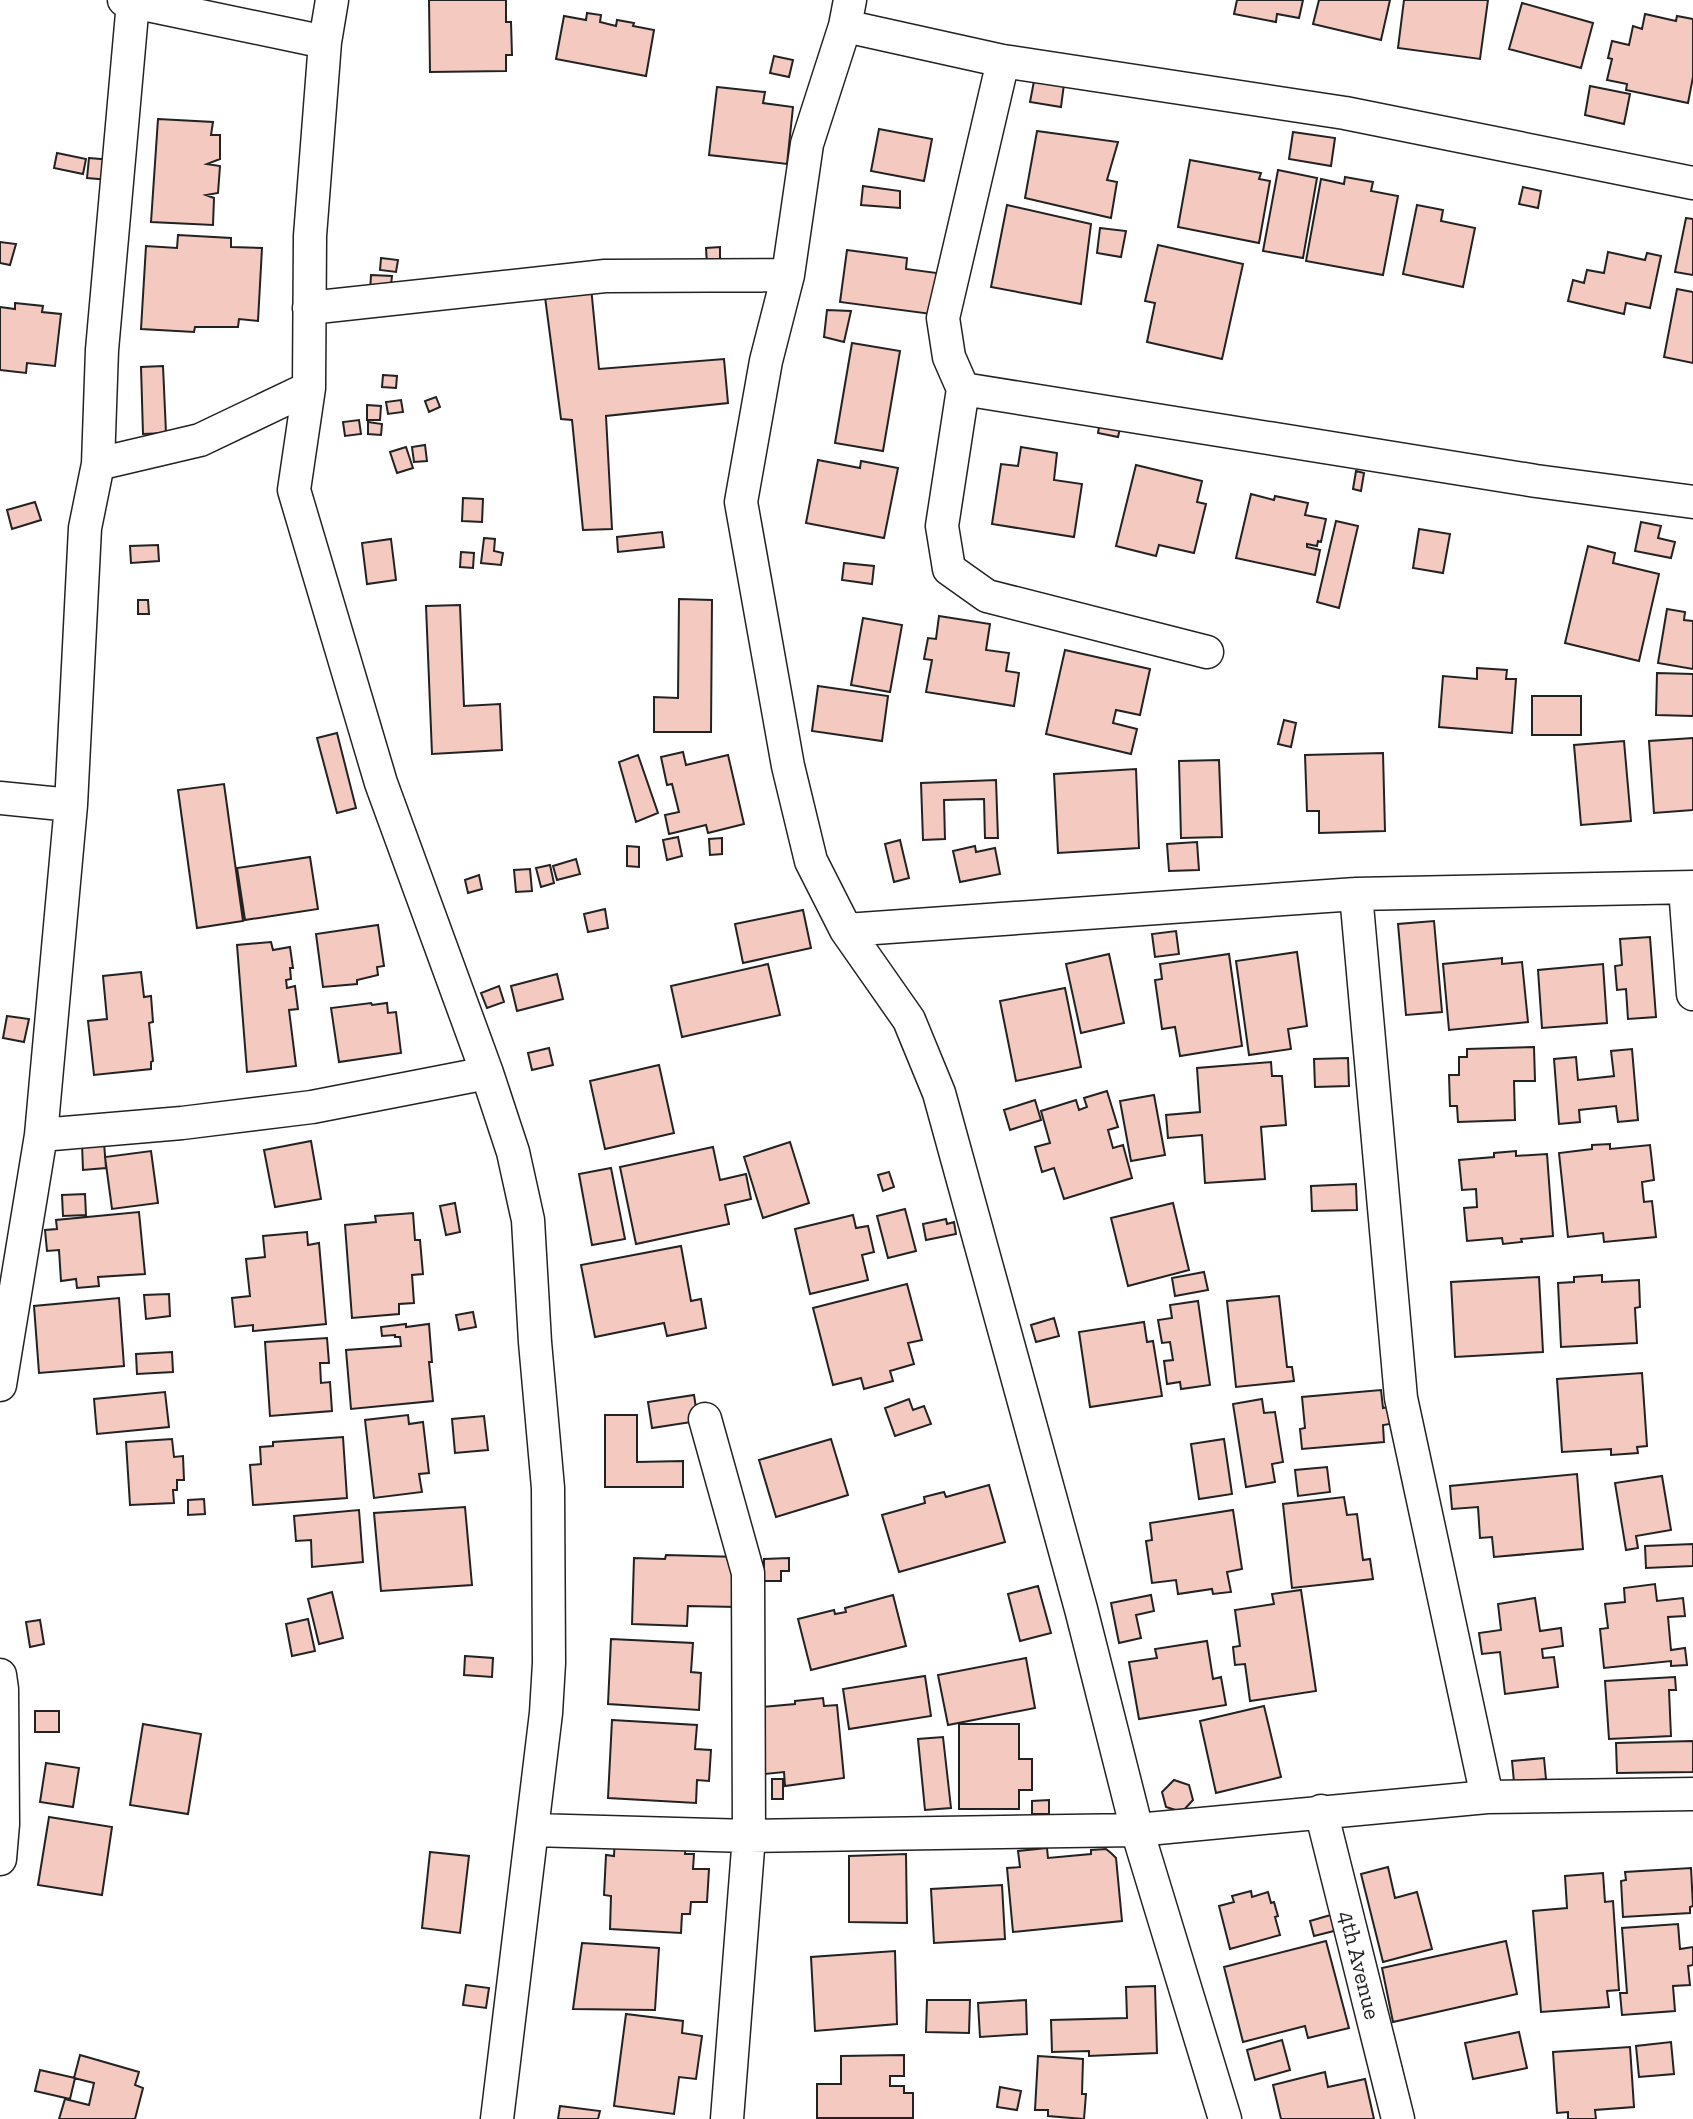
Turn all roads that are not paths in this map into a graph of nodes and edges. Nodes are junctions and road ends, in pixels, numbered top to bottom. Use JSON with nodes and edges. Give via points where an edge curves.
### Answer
{"nodes":[{"id":1,"x":332,"y":0,"type":"edge"},
{"id":2,"x":129,"y":1,"type":"edge"},
{"id":3,"x":847,"y":13,"type":"edge"},
{"id":4,"x":326,"y":42,"type":"junction"},
{"id":5,"x":1003,"y":61,"type":"junction"},
{"id":6,"x":1693,"y":183,"type":"edge"},
{"id":7,"x":788,"y":275,"type":"junction"},
{"id":8,"x":309,"y":308,"type":"junction"},
{"id":9,"x":309,"y":388,"type":"junction"},
{"id":10,"x":964,"y":389,"type":"junction"},
{"id":11,"x":98,"y":464,"type":"junction"},
{"id":12,"x":1693,"y":502,"type":"edge"},
{"id":13,"x":1207,"y":652,"type":"dead end"},
{"id":14,"x":0,"y":798,"type":"edge"},
{"id":15,"x":71,"y":805,"type":"junction"},
{"id":16,"x":1689,"y":888,"type":"edge"},
{"id":17,"x":1356,"y":894,"type":"junction"},
{"id":18,"x":846,"y":930,"type":"junction"},
{"id":19,"x":1693,"y":994,"type":"edge"},
{"id":20,"x":487,"y":1073,"type":"junction"},
{"id":21,"x":41,"y":1135,"type":"junction"},
{"id":22,"x":0,"y":1385,"type":"edge"},
{"id":23,"x":705,"y":1419,"type":"dead end"},
{"id":24,"x":0,"y":1675,"type":"edge"},
{"id":25,"x":1693,"y":1794,"type":"edge"},
{"id":26,"x":1487,"y":1797,"type":"junction"},
{"id":27,"x":1321,"y":1811,"type":"junction"},
{"id":28,"x":532,"y":1830,"type":"junction"},
{"id":29,"x":1137,"y":1830,"type":"junction"},
{"id":30,"x":750,"y":1836,"type":"junction"},
{"id":31,"x":0,"y":1859,"type":"edge"},
{"id":32,"x":497,"y":2119,"type":"edge"},
{"id":33,"x":727,"y":2119,"type":"edge"},
{"id":34,"x":1225,"y":2119,"type":"edge"},
{"id":35,"x":1398,"y":2119,"type":"edge"}],
"edges":[{"from":1,"to":4,"type":"street"},
{"from":2,"to":4,"type":"street"},
{"from":2,"to":11,"type":"street","via":[[102,349]]},
{"from":3,"to":5,"type":"street"},
{"from":3,"to":7,"type":"street","via":[[807,144]]},
{"from":4,"to":8,"type":"street","via":[[310,236]]},
{"from":5,"to":6,"type":"street","via":[[1345,113]]},
{"from":5,"to":10,"type":"street","via":[[943,318],[949,357]]},
{"from":7,"to":8,"type":"street","via":[[605,276]]},
{"from":7,"to":18,"type":"street","via":[[766,361],[741,502],[788,766],[811,861]]},
{"from":8,"to":9,"type":"street"},
{"from":9,"to":11,"type":"street","via":[[200,440]]},
{"from":9,"to":20,"type":"street","via":[[294,490],[381,783]]},
{"from":10,"to":12,"type":"street"},
{"from":10,"to":13,"type":"street","via":[[942,526],[949,569],[987,596]]},
{"from":11,"to":15,"type":"street","via":[[85,528]]},
{"from":14,"to":15,"type":"street"},
{"from":15,"to":21,"type":"street"},
{"from":16,"to":17,"type":"street"},
{"from":16,"to":19,"type":"street"},
{"from":17,"to":18,"type":"street"},
{"from":17,"to":26,"type":"street","via":[[1401,1398]]},
{"from":18,"to":29,"type":"street","via":[[909,1020],[939,1093]]},
{"from":20,"to":21,"type":"street","via":[[312,1107]]},
{"from":20,"to":28,"type":"street","via":[[513,1152],[528,1220],[548,1488],[549,1663]]},
{"from":21,"to":22,"type":"street"},
{"from":23,"to":30,"type":"street","via":[[748,1573]]},
{"from":24,"to":31,"type":"street"},
{"from":25,"to":26,"type":"street"},
{"from":26,"to":27,"type":"street"},
{"from":27,"to":29,"type":"street"},
{"from":27,"to":35,"type":"street","name":"4th Avenue"},
{"from":28,"to":30,"type":"street"},
{"from":28,"to":32,"type":"street"},
{"from":29,"to":30,"type":"street"},
{"from":29,"to":34,"type":"street"},
{"from":30,"to":33,"type":"street"}]}
